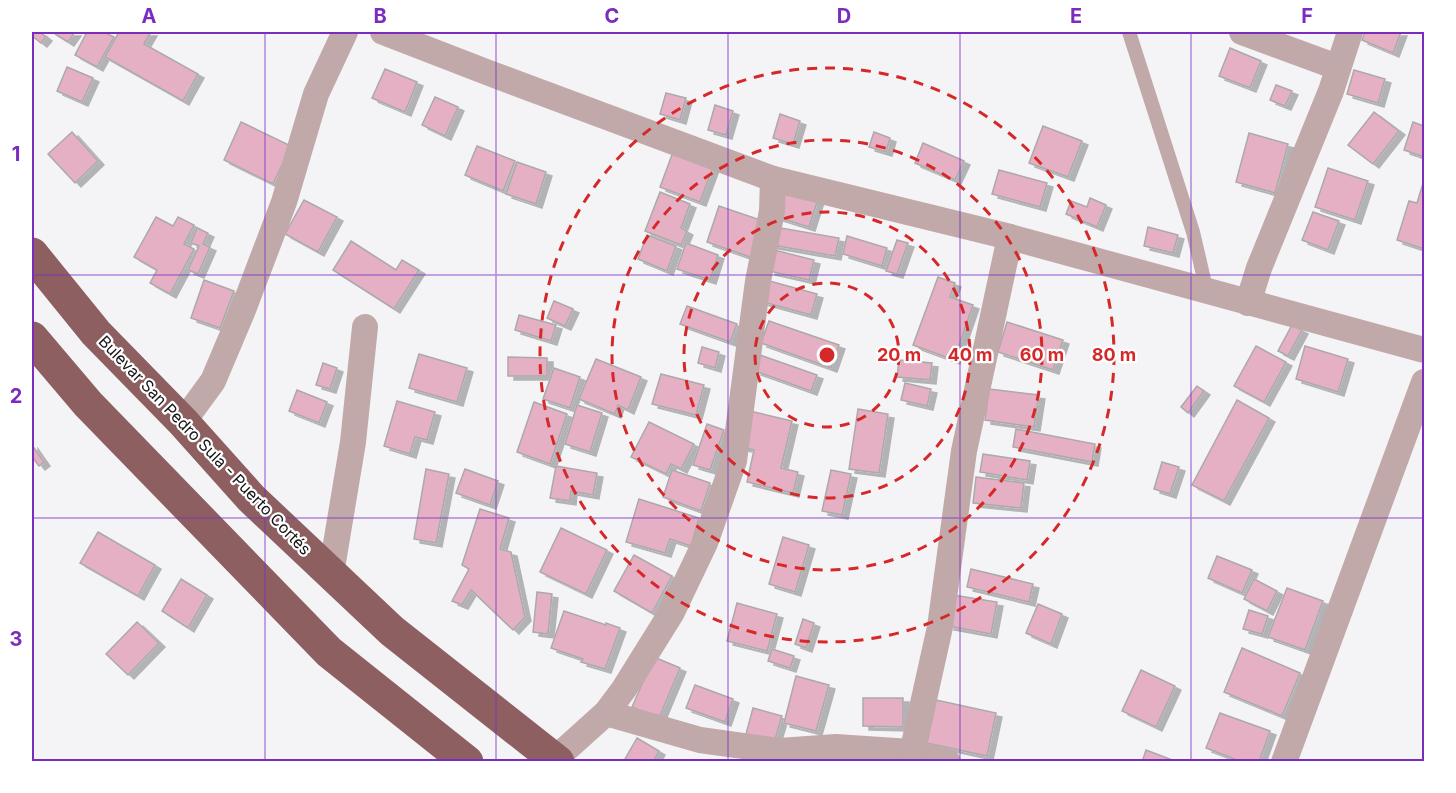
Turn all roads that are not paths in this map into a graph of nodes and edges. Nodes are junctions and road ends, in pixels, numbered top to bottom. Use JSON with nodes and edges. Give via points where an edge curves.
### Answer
{"nodes":[{"id":1,"x":345,"y":32,"type":"edge"},
{"id":2,"x":383,"y":32,"type":"edge"},
{"id":3,"x":1129,"y":32,"type":"edge"},
{"id":4,"x":1242,"y":32,"type":"edge"},
{"id":5,"x":1350,"y":32,"type":"edge"},
{"id":6,"x":1337,"y":68,"type":"junction"},
{"id":7,"x":773,"y":179,"type":"junction"},
{"id":8,"x":1010,"y":237,"type":"junction"},
{"id":9,"x":32,"y":254,"type":"edge"},
{"id":10,"x":1207,"y":292,"type":"junction"},
{"id":11,"x":1248,"y":303,"type":"junction"},
{"id":12,"x":365,"y":327,"type":"dead end"},
{"id":13,"x":32,"y":338,"type":"edge"},
{"id":14,"x":1425,"y":350,"type":"edge"},
{"id":15,"x":1425,"y":382,"type":"edge"},
{"id":16,"x":183,"y":422,"type":"junction"},
{"id":17,"x":332,"y":574,"type":"junction"},
{"id":18,"x":606,"y":712,"type":"junction"},
{"id":19,"x":910,"y":757,"type":"edge"},
{"id":20,"x":556,"y":760,"type":"edge"},
{"id":21,"x":467,"y":762,"type":"edge"},
{"id":22,"x":948,"y":762,"type":"edge"},
{"id":23,"x":1284,"y":762,"type":"edge"}],
"edges":[{"from":1,"to":16,"type":"street","via":[[316,94],[284,202],[243,310],[213,381]]},
{"from":2,"to":7,"type":"street"},
{"from":3,"to":10,"type":"lane","via":[[1193,232]]},
{"from":4,"to":6,"type":"street"},
{"from":5,"to":6,"type":"street"},
{"from":6,"to":11,"type":"street"},
{"from":7,"to":8,"type":"street"},
{"from":7,"to":18,"type":"street","via":[[772,211],[758,281],[734,461],[705,543],[672,612]]},
{"from":8,"to":10,"type":"street"},
{"from":8,"to":19,"type":"street","via":[[964,451],[940,627]]},
{"from":9,"to":16,"type":"highway","name":"Bulevar San Pedro Sula - Puerto Cortés","via":[[96,333]]},
{"from":10,"to":11,"type":"street"},
{"from":11,"to":14,"type":"street"},
{"from":12,"to":17,"type":"street","via":[[353,442]]},
{"from":13,"to":21,"type":"highway","via":[[88,404],[328,652]]},
{"from":15,"to":23,"type":"street"},
{"from":16,"to":17,"type":"highway","name":"Bulevar San Pedro Sula - Puerto Cortés","via":[[251,498]]},
{"from":17,"to":20,"type":"highway","name":"Bulevar San Pedro Sula - Puerto Cortés","via":[[392,631]]},
{"from":18,"to":19,"type":"street","via":[[700,740],[779,751],[836,747]]},
{"from":18,"to":20,"type":"street"},
{"from":19,"to":22,"type":"street"}]}
